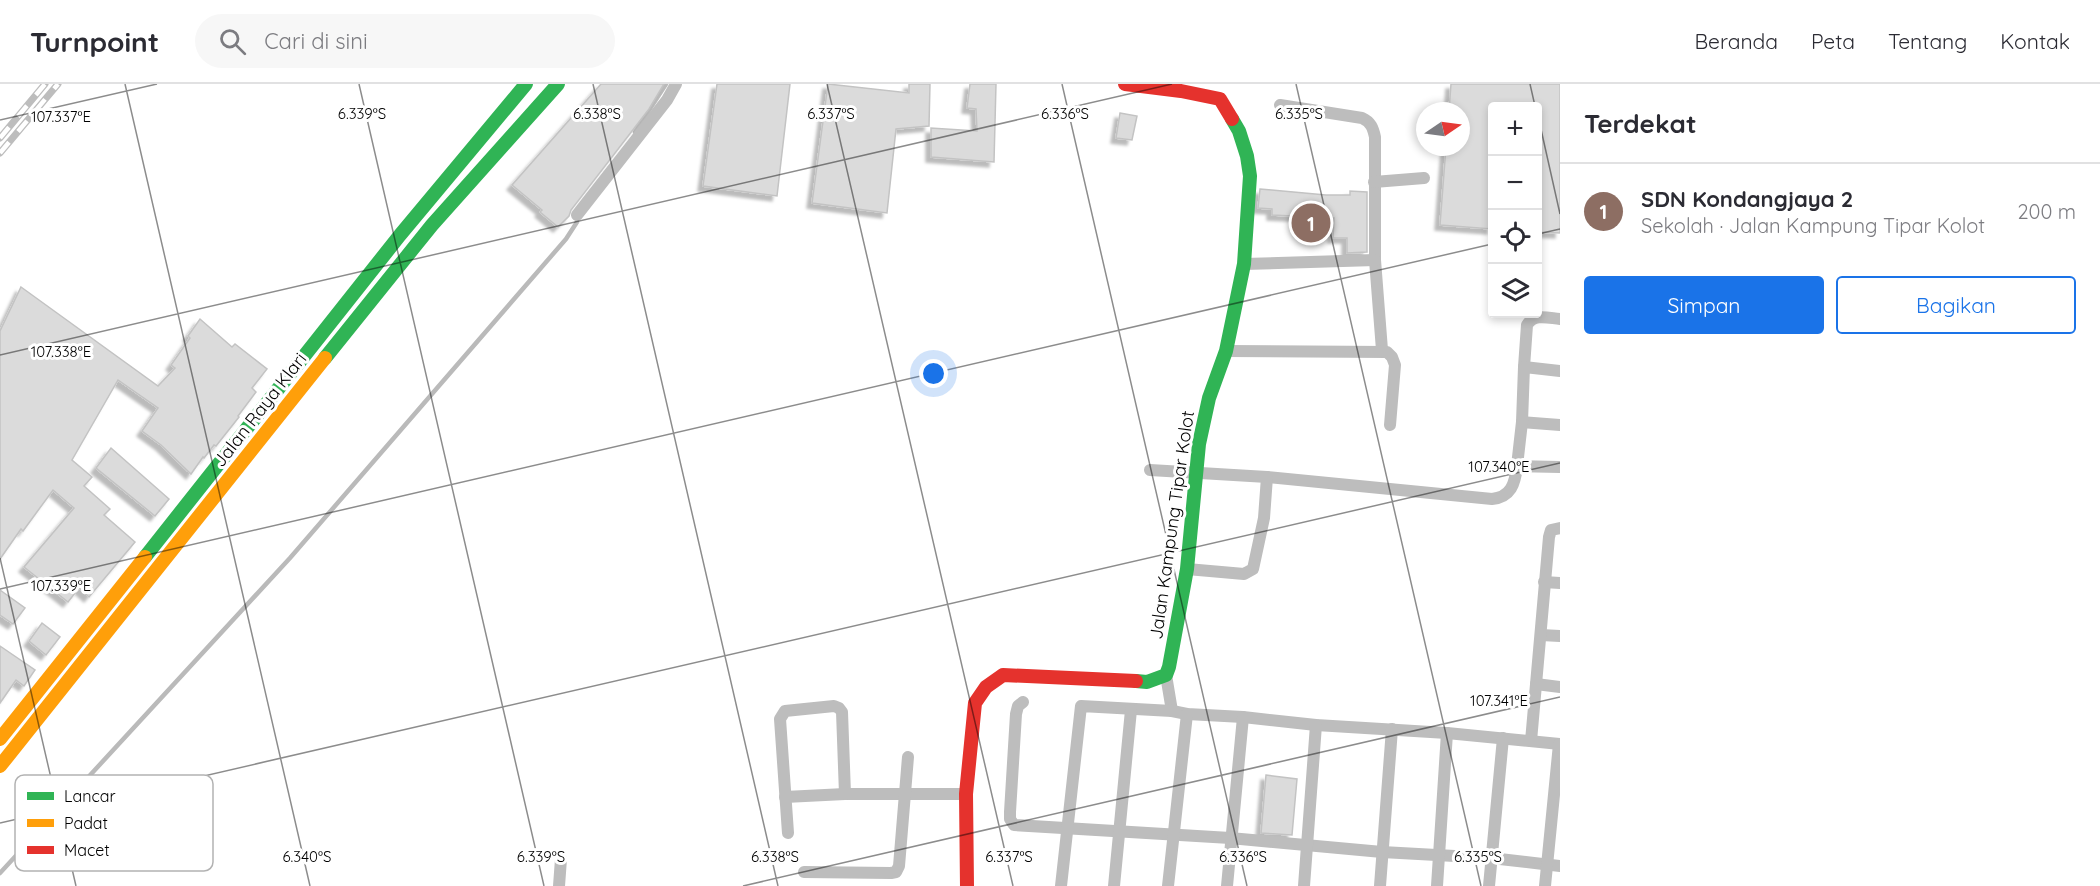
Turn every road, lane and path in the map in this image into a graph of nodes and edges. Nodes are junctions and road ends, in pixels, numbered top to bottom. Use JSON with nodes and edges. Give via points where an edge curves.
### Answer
{"nodes":[{"id":1,"x":526,"y":84,"type":"edge"},
{"id":2,"x":558,"y":84,"type":"edge"},
{"id":3,"x":676,"y":84,"type":"edge"},
{"id":4,"x":1125,"y":84,"type":"edge"},
{"id":5,"x":1280,"y":105,"type":"dead end"},
{"id":6,"x":1424,"y":178,"type":"dead end"},
{"id":7,"x":1374,"y":182,"type":"junction"},
{"id":8,"x":577,"y":215,"type":"dead end"},
{"id":9,"x":1375,"y":260,"type":"junction"},
{"id":10,"x":1244,"y":264,"type":"junction"},
{"id":11,"x":1560,"y":319,"type":"edge"},
{"id":12,"x":1382,"y":350,"type":"junction"},
{"id":13,"x":1226,"y":351,"type":"junction"},
{"id":14,"x":1524,"y":367,"type":"junction"},
{"id":15,"x":1560,"y":371,"type":"edge"},
{"id":16,"x":1522,"y":422,"type":"junction"},
{"id":17,"x":1390,"y":425,"type":"dead end"},
{"id":18,"x":1560,"y":425,"type":"edge"},
{"id":19,"x":1517,"y":466,"type":"junction"},
{"id":20,"x":1560,"y":467,"type":"edge"},
{"id":21,"x":1150,"y":470,"type":"dead end"},
{"id":22,"x":1197,"y":472,"type":"junction"},
{"id":23,"x":1267,"y":477,"type":"junction"},
{"id":24,"x":1560,"y":528,"type":"edge"},
{"id":25,"x":1186,"y":569,"type":"junction"},
{"id":26,"x":1544,"y":582,"type":"junction"},
{"id":27,"x":1560,"y":583,"type":"edge"},
{"id":28,"x":1541,"y":635,"type":"junction"},
{"id":29,"x":1560,"y":636,"type":"edge"},
{"id":30,"x":1166,"y":675,"type":"junction"},
{"id":31,"x":1536,"y":684,"type":"junction"},
{"id":32,"x":1560,"y":687,"type":"edge"},
{"id":33,"x":1023,"y":702,"type":"dead end"},
{"id":34,"x":1131,"y":710,"type":"junction"},
{"id":35,"x":1172,"y":711,"type":"junction"},
{"id":36,"x":1187,"y":714,"type":"junction"},
{"id":37,"x":1243,"y":717,"type":"junction"},
{"id":38,"x":1316,"y":725,"type":"junction"},
{"id":39,"x":1392,"y":729,"type":"junction"},
{"id":40,"x":1446,"y":733,"type":"junction"},
{"id":41,"x":1503,"y":738,"type":"junction"},
{"id":42,"x":0,"y":739,"type":"edge"},
{"id":43,"x":1531,"y":741,"type":"junction"},
{"id":44,"x":1559,"y":744,"type":"edge"},
{"id":45,"x":909,"y":757,"type":"dead end"},
{"id":46,"x":0,"y":766,"type":"edge"},
{"id":47,"x":845,"y":794,"type":"junction"},
{"id":48,"x":906,"y":794,"type":"junction"},
{"id":49,"x":966,"y":794,"type":"junction"},
{"id":50,"x":785,"y":797,"type":"junction"},
{"id":51,"x":1068,"y":828,"type":"junction"},
{"id":52,"x":1119,"y":832,"type":"junction"},
{"id":53,"x":788,"y":833,"type":"dead end"},
{"id":54,"x":1173,"y":836,"type":"junction"},
{"id":55,"x":1230,"y":838,"type":"junction"},
{"id":56,"x":1308,"y":844,"type":"junction"},
{"id":57,"x":1382,"y":852,"type":"junction"},
{"id":58,"x":1439,"y":855,"type":"junction"},
{"id":59,"x":1491,"y":858,"type":"junction"},
{"id":60,"x":561,"y":859,"type":"dead end"},
{"id":61,"x":1547,"y":864,"type":"junction"},
{"id":62,"x":1560,"y":867,"type":"edge"},
{"id":63,"x":804,"y":872,"type":"dead end"},
{"id":64,"x":559,"y":886,"type":"edge"},
{"id":65,"x":967,"y":886,"type":"edge"},
{"id":66,"x":1061,"y":886,"type":"edge"},
{"id":67,"x":1114,"y":886,"type":"edge"},
{"id":68,"x":1168,"y":886,"type":"edge"},
{"id":69,"x":1227,"y":886,"type":"edge"},
{"id":70,"x":1304,"y":886,"type":"edge"},
{"id":71,"x":1380,"y":886,"type":"edge"},
{"id":72,"x":1437,"y":886,"type":"edge"},
{"id":73,"x":1489,"y":886,"type":"edge"},
{"id":74,"x":1545,"y":886,"type":"edge"}],
"edges":[{"from":1,"to":42,"type":"main road","name":"Jalan Raya Klari","via":[[400,235]]},
{"from":2,"to":46,"type":"main road","name":"Jalan Raya Klari","via":[[424,234]]},
{"from":3,"to":8,"type":"street"},
{"from":4,"to":10,"type":"main road","name":"Jalan Kampung Tipar Kolot","via":[[1220,99],[1239,131],[1250,176]]},
{"from":5,"to":7,"type":"street","via":[[1369,121],[1375,137]]},
{"from":6,"to":7,"type":"street"},
{"from":7,"to":9,"type":"street"},
{"from":9,"to":10,"type":"street"},
{"from":9,"to":12,"type":"street"},
{"from":10,"to":13,"type":"main road","name":"Jalan Kampung Tipar Kolot"},
{"from":11,"to":14,"type":"street","via":[[1530,320]]},
{"from":12,"to":13,"type":"street"},
{"from":12,"to":17,"type":"street","via":[[1395,365]]},
{"from":13,"to":22,"type":"main road","name":"Jalan Kampung Tipar Kolot","via":[[1209,398]]},
{"from":14,"to":15,"type":"street"},
{"from":14,"to":16,"type":"street"},
{"from":16,"to":18,"type":"street"},
{"from":16,"to":19,"type":"street"},
{"from":19,"to":20,"type":"street"},
{"from":19,"to":23,"type":"street","via":[[1516,479],[1508,494],[1492,499]]},
{"from":21,"to":22,"type":"street"},
{"from":22,"to":23,"type":"street"},
{"from":22,"to":25,"type":"main road","name":"Jalan Kampung Tipar Kolot"},
{"from":23,"to":25,"type":"street","via":[[1264,518],[1253,569],[1244,574]]},
{"from":24,"to":26,"type":"street","via":[[1551,530]]},
{"from":25,"to":30,"type":"main road","name":"Jalan Kampung Tipar Kolot"},
{"from":26,"to":27,"type":"street"},
{"from":26,"to":28,"type":"street"},
{"from":28,"to":29,"type":"street"},
{"from":28,"to":31,"type":"street"},
{"from":30,"to":35,"type":"street"},
{"from":30,"to":49,"type":"main road","via":[[1147,682],[1003,675],[986,686],[975,704]]},
{"from":31,"to":32,"type":"street"},
{"from":31,"to":43,"type":"street"},
{"from":33,"to":51,"type":"street","via":[[1016,714],[1010,819],[1014,825]]},
{"from":34,"to":35,"type":"street"},
{"from":34,"to":51,"type":"street","via":[[1081,706]]},
{"from":34,"to":52,"type":"street"},
{"from":35,"to":36,"type":"street"},
{"from":36,"to":37,"type":"street"},
{"from":36,"to":54,"type":"street"},
{"from":37,"to":38,"type":"street"},
{"from":37,"to":55,"type":"street"},
{"from":38,"to":39,"type":"street"},
{"from":38,"to":56,"type":"street"},
{"from":39,"to":40,"type":"street"},
{"from":39,"to":57,"type":"street"},
{"from":40,"to":41,"type":"street"},
{"from":40,"to":58,"type":"street"},
{"from":41,"to":43,"type":"street"},
{"from":41,"to":59,"type":"street"},
{"from":43,"to":44,"type":"street"},
{"from":44,"to":61,"type":"street"},
{"from":45,"to":48,"type":"street"},
{"from":47,"to":48,"type":"street"},
{"from":47,"to":50,"type":"street"},
{"from":47,"to":50,"type":"street","via":[[842,712],[834,706],[782,714]]},
{"from":48,"to":49,"type":"street"},
{"from":48,"to":63,"type":"street","via":[[896,872]]},
{"from":49,"to":65,"type":"main road"},
{"from":50,"to":53,"type":"street"},
{"from":51,"to":52,"type":"street"},
{"from":51,"to":66,"type":"street"},
{"from":52,"to":54,"type":"street"},
{"from":52,"to":67,"type":"street"},
{"from":54,"to":55,"type":"street"},
{"from":54,"to":68,"type":"street"},
{"from":55,"to":56,"type":"street"},
{"from":55,"to":69,"type":"street"},
{"from":56,"to":57,"type":"street"},
{"from":56,"to":70,"type":"street"},
{"from":57,"to":58,"type":"street"},
{"from":57,"to":71,"type":"street"},
{"from":58,"to":59,"type":"street"},
{"from":58,"to":72,"type":"street"},
{"from":59,"to":61,"type":"street"},
{"from":59,"to":73,"type":"street"},
{"from":60,"to":64,"type":"street"},
{"from":61,"to":62,"type":"street"},
{"from":61,"to":74,"type":"street"}]}
